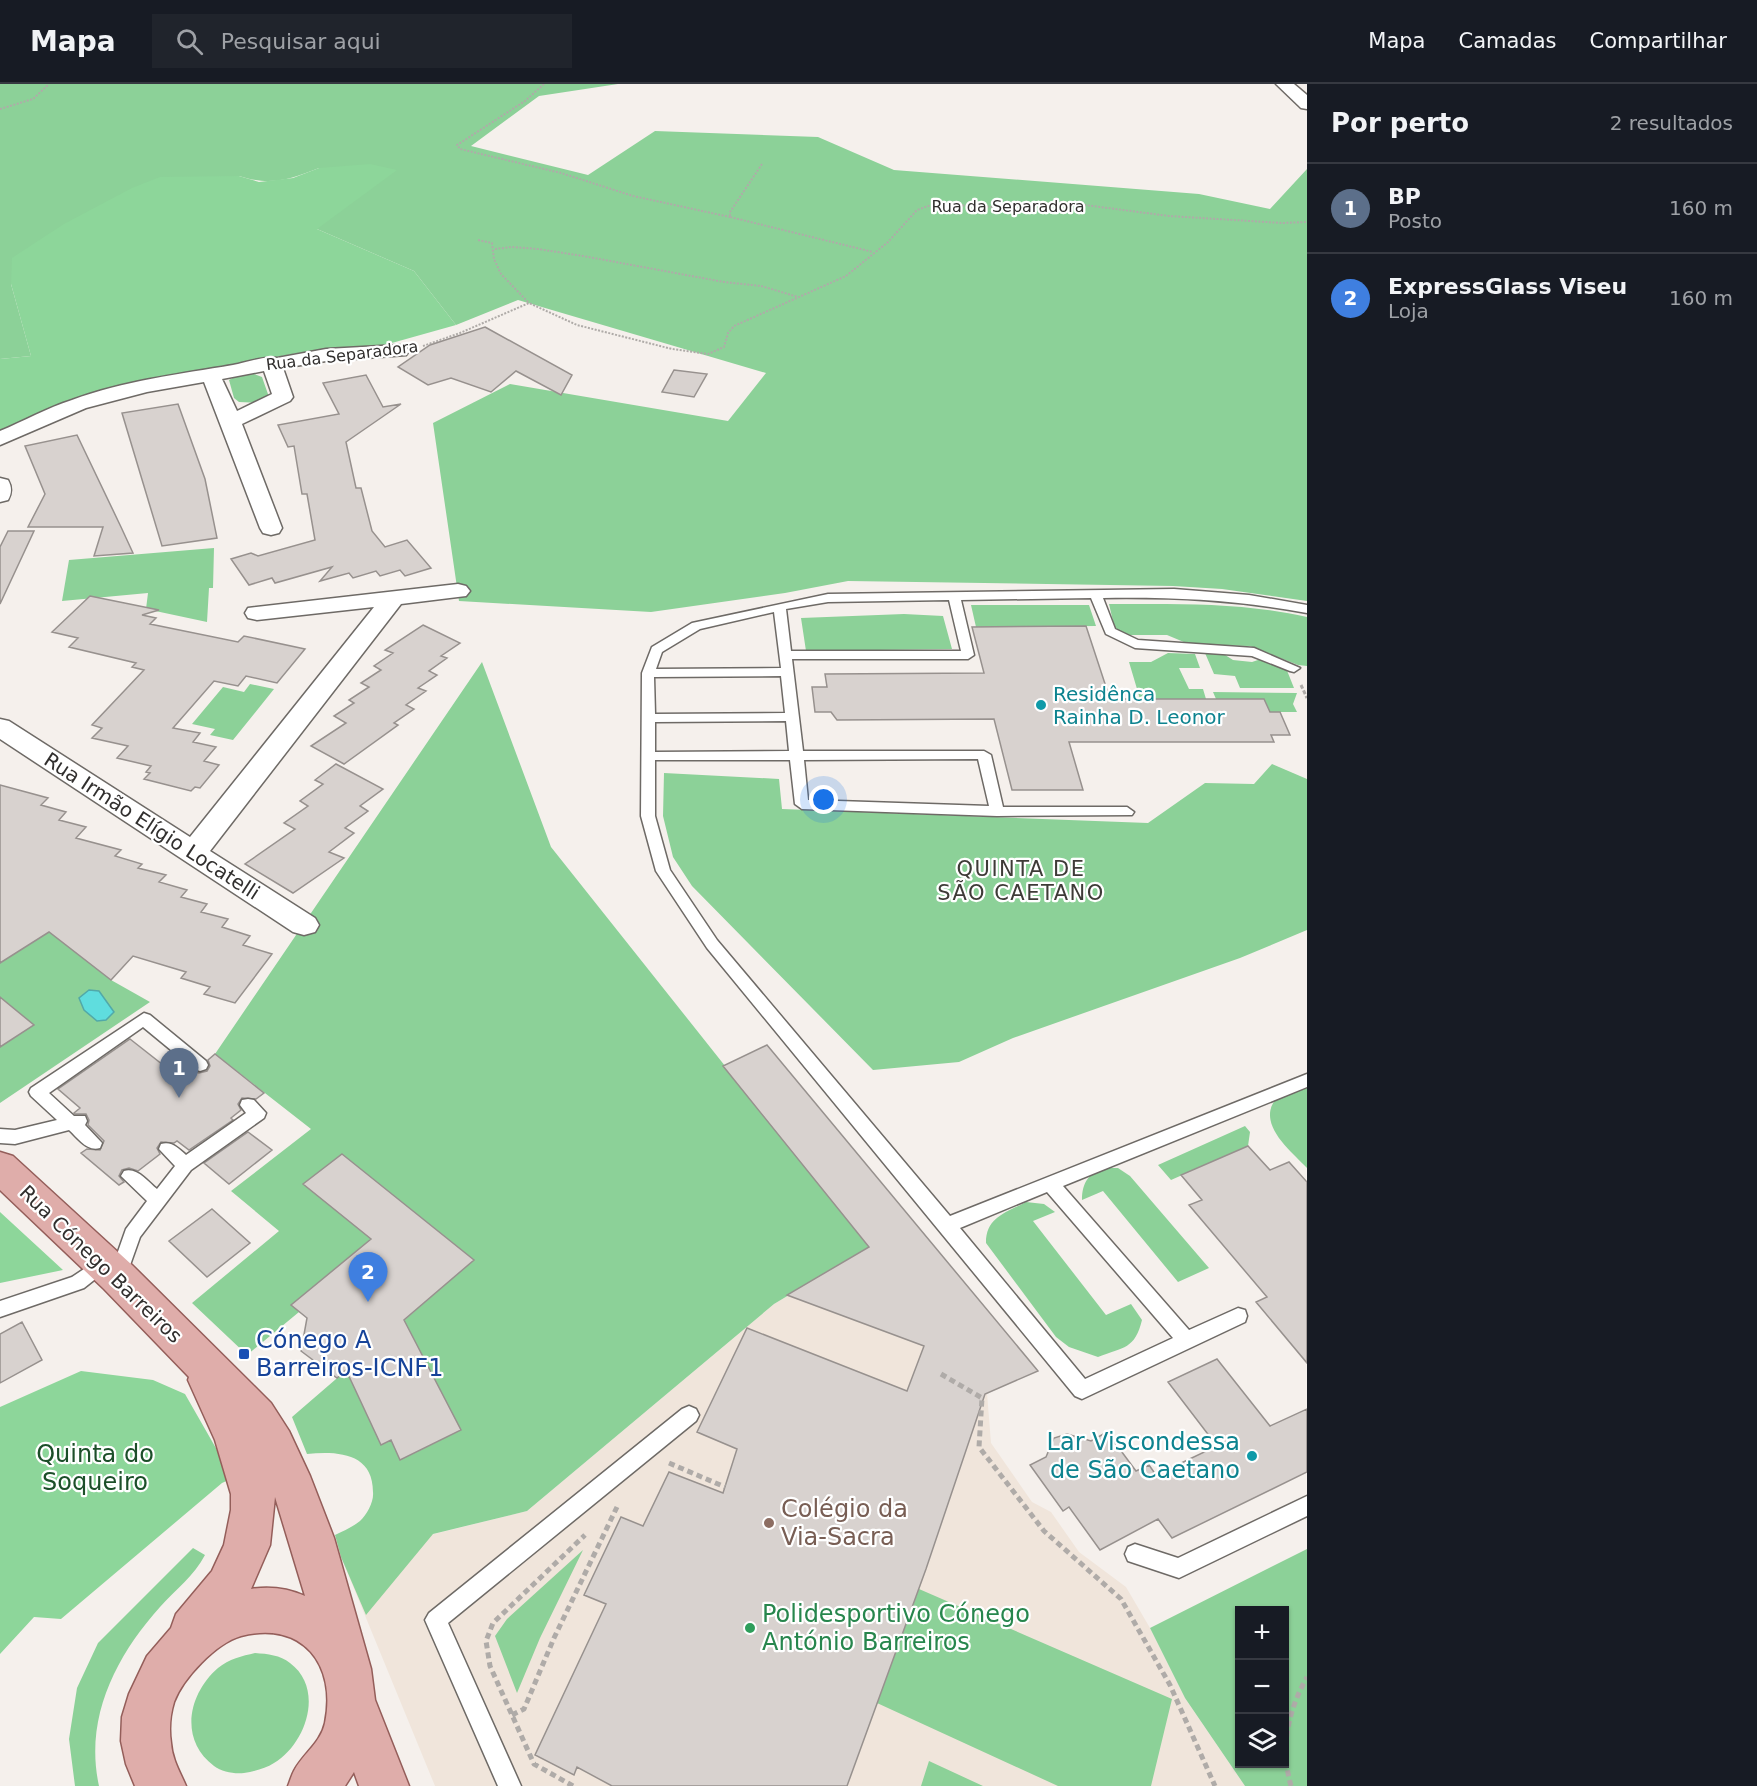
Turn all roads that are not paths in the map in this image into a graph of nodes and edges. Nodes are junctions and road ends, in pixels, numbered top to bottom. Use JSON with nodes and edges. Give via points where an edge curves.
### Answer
{"nodes":[{"id":1,"x":1284,"y":84,"type":"edge"},
{"id":2,"x":1296,"y":84,"type":"edge"},
{"id":3,"x":1307,"y":94,"type":"edge"},
{"id":4,"x":1307,"y":104,"type":"edge"},
{"id":5,"x":399,"y":351,"type":"road end"},
{"id":6,"x":271,"y":362,"type":"junction"},
{"id":7,"x":210,"y":373,"type":"junction"},
{"id":8,"x":231,"y":421,"type":"junction"},
{"id":9,"x":0,"y":439,"type":"edge"},
{"id":10,"x":0,"y":485,"type":"edge"},
{"id":11,"x":0,"y":495,"type":"edge"},
{"id":12,"x":271,"y":528,"type":"dead end"},
{"id":13,"x":458,"y":591,"type":"dead end"},
{"id":14,"x":1096,"y":594,"type":"junction"},
{"id":15,"x":954,"y":596,"type":"junction"},
{"id":16,"x":394,"y":598,"type":"junction"},
{"id":17,"x":780,"y":607,"type":"junction"},
{"id":18,"x":1307,"y":609,"type":"edge"},
{"id":19,"x":257,"y":613,"type":"dead end"},
{"id":20,"x":785,"y":655,"type":"junction"},
{"id":21,"x":1294,"y":668,"type":"dead end"},
{"id":22,"x":787,"y":672,"type":"junction"},
{"id":23,"x":648,"y":673,"type":"junction"},
{"id":24,"x":792,"y":717,"type":"junction"},
{"id":25,"x":648,"y":718,"type":"junction"},
{"id":26,"x":0,"y":728,"type":"edge"},
{"id":27,"x":648,"y":756,"type":"junction"},
{"id":28,"x":796,"y":756,"type":"junction"},
{"id":29,"x":997,"y":811,"type":"junction"},
{"id":30,"x":1127,"y":812,"type":"dead end"},
{"id":31,"x":193,"y":853,"type":"junction"},
{"id":32,"x":304,"y":925,"type":"dead end"},
{"id":33,"x":200,"y":1065,"type":"dead end"},
{"id":34,"x":1307,"y":1080,"type":"edge"},
{"id":35,"x":248,"y":1105,"type":"dead end"},
{"id":36,"x":76,"y":1122,"type":"junction"},
{"id":37,"x":0,"y":1136,"type":"edge"},
{"id":38,"x":94,"y":1143,"type":"dead end"},
{"id":39,"x":167,"y":1149,"type":"dead end"},
{"id":40,"x":185,"y":1165,"type":"junction"},
{"id":41,"x":0,"y":1167,"type":"edge"},
{"id":42,"x":130,"y":1176,"type":"dead end"},
{"id":43,"x":1050,"y":1184,"type":"junction"},
{"id":44,"x":157,"y":1200,"type":"junction"},
{"id":45,"x":947,"y":1225,"type":"junction"},
{"id":46,"x":112,"y":1270,"type":"junction"},
{"id":47,"x":0,"y":1309,"type":"edge"},
{"id":48,"x":1238,"y":1316,"type":"dead end"},
{"id":49,"x":1186,"y":1340,"type":"junction"},
{"id":50,"x":201,"y":1362,"type":"junction"},
{"id":51,"x":689,"y":1414,"type":"dead end"},
{"id":52,"x":1307,"y":1506,"type":"edge"},
{"id":53,"x":1134,"y":1554,"type":"dead end"},
{"id":54,"x":175,"y":1654,"type":"junction"},
{"id":55,"x":350,"y":1685,"type":"junction"},
{"id":56,"x":161,"y":1786,"type":"edge"},
{"id":57,"x":313,"y":1786,"type":"edge"},
{"id":58,"x":384,"y":1786,"type":"edge"},
{"id":59,"x":510,"y":1786,"type":"edge"}],
"edges":[{"from":1,"to":4,"type":"street"},
{"from":2,"to":3,"type":"street"},
{"from":5,"to":6,"type":"street","name":"Rua da Separadora"},
{"from":6,"to":7,"type":"street","name":"Rua da Separadora"},
{"from":6,"to":8,"type":"street","via":[[283,397]]},
{"from":7,"to":8,"type":"street"},
{"from":7,"to":9,"type":"street","name":"Rua da Separadora","via":[[79,404]]},
{"from":8,"to":12,"type":"street"},
{"from":10,"to":11,"type":"street"},
{"from":13,"to":16,"type":"street"},
{"from":14,"to":15,"type":"lane"},
{"from":14,"to":18,"type":"lane","via":[[1174,593],[1249,599]]},
{"from":14,"to":21,"type":"lane","via":[[1110,632],[1135,644],[1254,652]]},
{"from":15,"to":17,"type":"lane","via":[[828,598]]},
{"from":15,"to":20,"type":"lane","via":[[968,655]]},
{"from":16,"to":19,"type":"street"},
{"from":16,"to":31,"type":"street"},
{"from":17,"to":20,"type":"lane"},
{"from":17,"to":23,"type":"lane","via":[[696,626],[656,650]]},
{"from":20,"to":22,"type":"lane"},
{"from":22,"to":23,"type":"lane"},
{"from":22,"to":24,"type":"lane"},
{"from":23,"to":25,"type":"lane"},
{"from":24,"to":25,"type":"lane"},
{"from":24,"to":28,"type":"lane"},
{"from":25,"to":27,"type":"lane"},
{"from":26,"to":31,"type":"street","name":"Rua Irmão Elígio Locatelli"},
{"from":27,"to":28,"type":"lane"},
{"from":27,"to":45,"type":"lane","via":[[648,816],[663,871],[712,944]]},
{"from":28,"to":29,"type":"lane","via":[[802,804]]},
{"from":28,"to":29,"type":"lane","via":[[984,755]]},
{"from":29,"to":30,"type":"lane"},
{"from":31,"to":32,"type":"street","name":"Rua Irmão Elígio Locatelli"},
{"from":33,"to":36,"type":"lane","via":[[144,1019],[37,1092]]},
{"from":34,"to":43,"type":"lane"},
{"from":35,"to":40,"type":"lane","via":[[258,1113]]},
{"from":36,"to":37,"type":"lane","via":[[15,1137]]},
{"from":36,"to":38,"type":"lane"},
{"from":39,"to":40,"type":"lane"},
{"from":40,"to":44,"type":"lane"},
{"from":41,"to":46,"type":"main road","name":"Rua Cónego Barreiros"},
{"from":42,"to":44,"type":"lane"},
{"from":43,"to":45,"type":"lane"},
{"from":43,"to":49,"type":"lane"},
{"from":44,"to":46,"type":"lane"},
{"from":45,"to":49,"type":"lane","via":[[1082,1390]]},
{"from":46,"to":47,"type":"lane"},
{"from":46,"to":50,"type":"main road","name":"Rua Cónego Barreiros"},
{"from":48,"to":49,"type":"lane"},
{"from":50,"to":54,"type":"main road","name":"Rua Cónego Barreiros","via":[[236,1440],[254,1494],[253,1510],[247,1545],[233,1577]]},
{"from":50,"to":55,"type":"main road","name":"Rua Cónego Barreiros","via":[[256,1417],[290,1474]]},
{"from":51,"to":59,"type":"lane","via":[[436,1620]]},
{"from":52,"to":53,"type":"lane","via":[[1179,1568]]},
{"from":54,"to":55,"type":"main road","via":[[200,1632],[228,1617],[257,1611],[285,1612],[311,1622],[332,1640]]},
{"from":54,"to":56,"type":"main road","via":[[159,1678],[149,1705],[145,1733],[148,1760]]},
{"from":55,"to":57,"type":"main road","via":[[345,1738],[331,1765]]},
{"from":55,"to":58,"type":"main road","name":"Rua Cónego Barreiros"}]}
